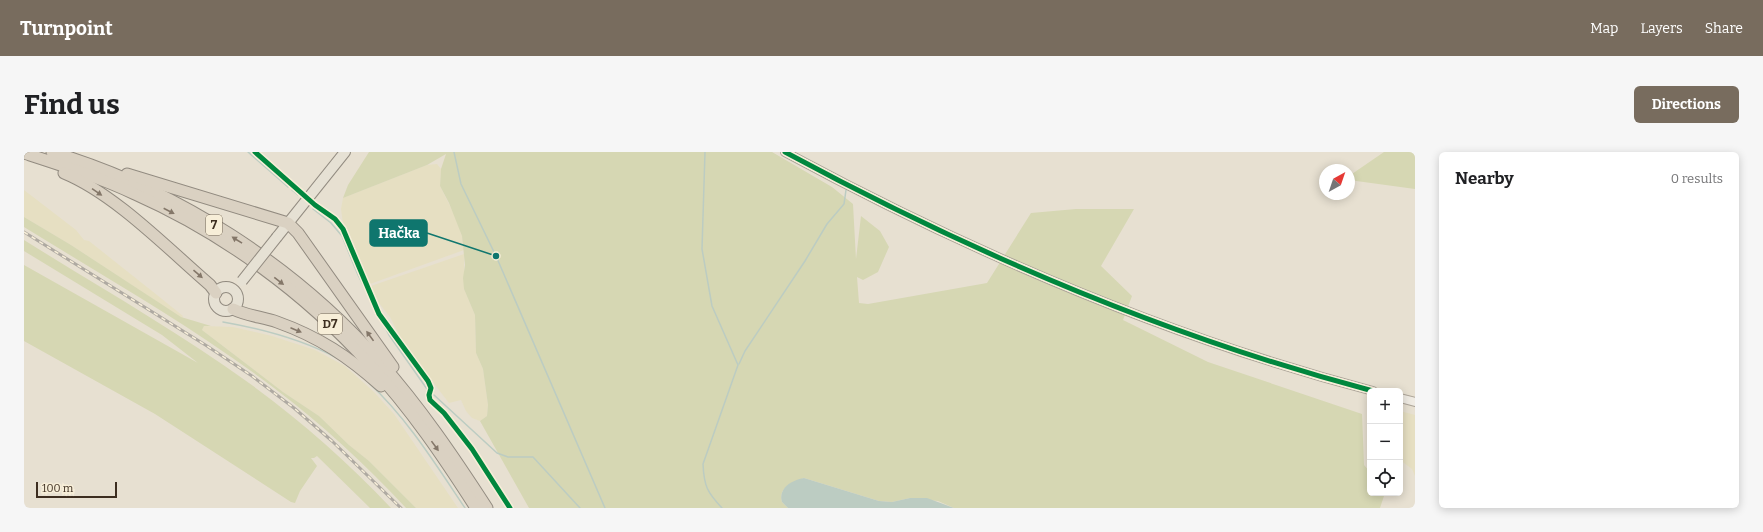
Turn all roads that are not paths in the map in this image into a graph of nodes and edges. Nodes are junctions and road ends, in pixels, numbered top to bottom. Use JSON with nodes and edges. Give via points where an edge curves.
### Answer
{"nodes":[{"id":1,"x":345,"y":152,"type":"edge"},
{"id":2,"x":785,"y":152,"type":"edge"},
{"id":3,"x":24,"y":153,"type":"edge"},
{"id":4,"x":54,"y":153,"type":"edge"},
{"id":5,"x":24,"y":157,"type":"edge"},
{"id":6,"x":288,"y":223,"type":"junction"},
{"id":7,"x":234,"y":289,"type":"junction"},
{"id":8,"x":216,"y":293,"type":"junction"},
{"id":9,"x":233,"y":309,"type":"junction"},
{"id":10,"x":354,"y":335,"type":"joint"},
{"id":11,"x":1367,"y":389,"type":"edge"},
{"id":12,"x":1403,"y":399,"type":"edge"},
{"id":13,"x":1415,"y":402,"type":"edge"},
{"id":14,"x":428,"y":428,"type":"junction"},
{"id":15,"x":476,"y":508,"type":"edge"},
{"id":16,"x":487,"y":508,"type":"edge"}],
"edges":[{"from":1,"to":6,"type":"main road"},
{"from":2,"to":11,"type":"street","via":[[912,218],[1072,290],[1284,366]]},
{"from":3,"to":14,"type":"highway","number":"D7","one_way":true,"via":[[135,193],[206,231],[244,256],[292,291],[326,321],[371,365]]},
{"from":4,"to":6,"type":"highway","via":[[72,154],[156,183]]},
{"from":10,"to":4,"type":"highway","number":"7","one_way":true,"via":[[294,281],[211,224],[136,184]]},
{"from":5,"to":8,"type":"highway","one_way":true,"via":[[68,175],[127,213],[210,284]]},
{"from":6,"to":7,"type":"main road","bridge":true},
{"from":14,"to":6,"type":"highway","one_way":true,"via":[[428,413],[364,328],[298,233]]},
{"from":7,"to":8,"type":"main road","via":[[224,287]]},
{"from":7,"to":9,"type":"main road","via":[[238,302]]},
{"from":8,"to":9,"type":"main road","via":[[214,300],[218,307],[225,311]]},
{"from":9,"to":14,"type":"highway","one_way":true,"via":[[287,326],[336,350],[384,389],[410,420]]},
{"from":10,"to":14,"type":"highway","number":"D7","via":[[399,384]]},
{"from":12,"to":13,"type":"street"},
{"from":14,"to":15,"type":"highway","number":"D7","one_way":true},
{"from":14,"to":16,"type":"highway","number":"D7"}]}
